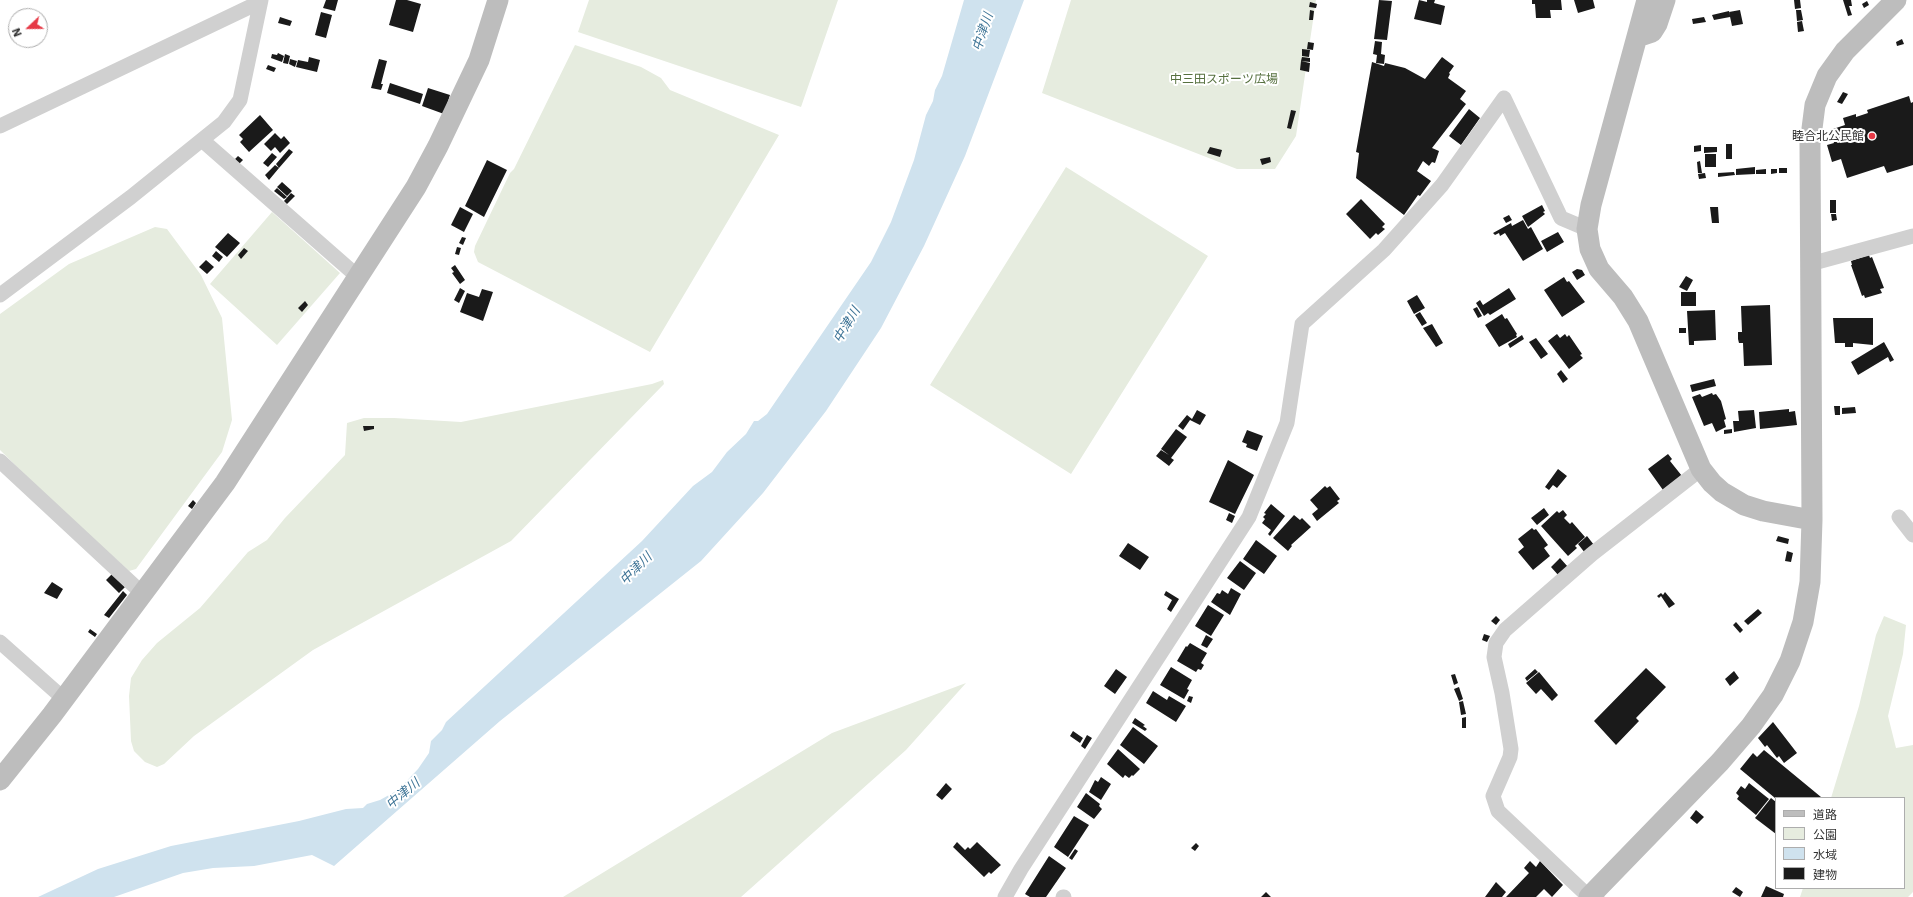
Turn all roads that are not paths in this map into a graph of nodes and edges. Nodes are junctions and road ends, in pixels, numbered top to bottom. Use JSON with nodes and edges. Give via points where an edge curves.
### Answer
{"nodes":[{"id":1,"x":498,"y":0,"type":"edge"},
{"id":2,"x":1636,"y":0,"type":"edge"},
{"id":3,"x":1647,"y":0,"type":"edge"},
{"id":4,"x":1665,"y":0,"type":"edge"},
{"id":5,"x":1896,"y":0,"type":"edge"},
{"id":6,"x":261,"y":1,"type":"edge"},
{"id":7,"x":1639,"y":30,"type":"junction"},
{"id":8,"x":0,"y":126,"type":"edge"},
{"id":9,"x":202,"y":140,"type":"junction"},
{"id":10,"x":1587,"y":229,"type":"junction"},
{"id":11,"x":1913,"y":236,"type":"edge"},
{"id":12,"x":1810,"y":264,"type":"junction"},
{"id":13,"x":357,"y":276,"type":"junction"},
{"id":14,"x":0,"y":295,"type":"edge"},
{"id":15,"x":0,"y":461,"type":"edge"},
{"id":16,"x":1701,"y":469,"type":"junction"},
{"id":17,"x":1899,"y":517,"type":"dead end"},
{"id":18,"x":1812,"y":520,"type":"junction"},
{"id":19,"x":1913,"y":534,"type":"edge"},
{"id":20,"x":143,"y":594,"type":"junction"},
{"id":21,"x":0,"y":642,"type":"edge"},
{"id":22,"x":64,"y":699,"type":"junction"},
{"id":23,"x":0,"y":780,"type":"edge"},
{"id":24,"x":1593,"y":896,"type":"edge"},
{"id":25,"x":1005,"y":897,"type":"edge"}],
"edges":[{"from":1,"to":13,"type":"street","via":[[479,60],[438,146],[416,187]]},
{"from":2,"to":7,"type":"street"},
{"from":3,"to":7,"type":"street"},
{"from":4,"to":7,"type":"street","via":[[1652,32]]},
{"from":5,"to":12,"type":"street","via":[[1845,51],[1827,76],[1815,105],[1810,144]]},
{"from":6,"to":8,"type":"street"},
{"from":6,"to":9,"type":"street","via":[[240,100],[224,122]]},
{"from":7,"to":10,"type":"street","via":[[1591,205]]},
{"from":9,"to":13,"type":"street"},
{"from":9,"to":14,"type":"street"},
{"from":10,"to":16,"type":"street","via":[[1590,249],[1599,269],[1623,297],[1638,321]]},
{"from":10,"to":25,"type":"street","via":[[1561,218],[1504,98],[1442,185],[1389,244],[1302,324],[1287,423],[1249,517],[1025,862]]},
{"from":11,"to":12,"type":"street"},
{"from":12,"to":18,"type":"street"},
{"from":13,"to":20,"type":"street","via":[[225,482]]},
{"from":15,"to":20,"type":"street"},
{"from":16,"to":18,"type":"street","via":[[1722,492],[1744,505]]},
{"from":16,"to":24,"type":"street","via":[[1592,554],[1505,630],[1496,643],[1494,657],[1511,749],[1494,796],[1498,811],[1588,896]]},
{"from":17,"to":19,"type":"street"},
{"from":18,"to":24,"type":"street","via":[[1810,582],[1803,622],[1790,661],[1773,695],[1720,762]]},
{"from":20,"to":22,"type":"street"},
{"from":21,"to":22,"type":"street"},
{"from":22,"to":23,"type":"street"}]}
